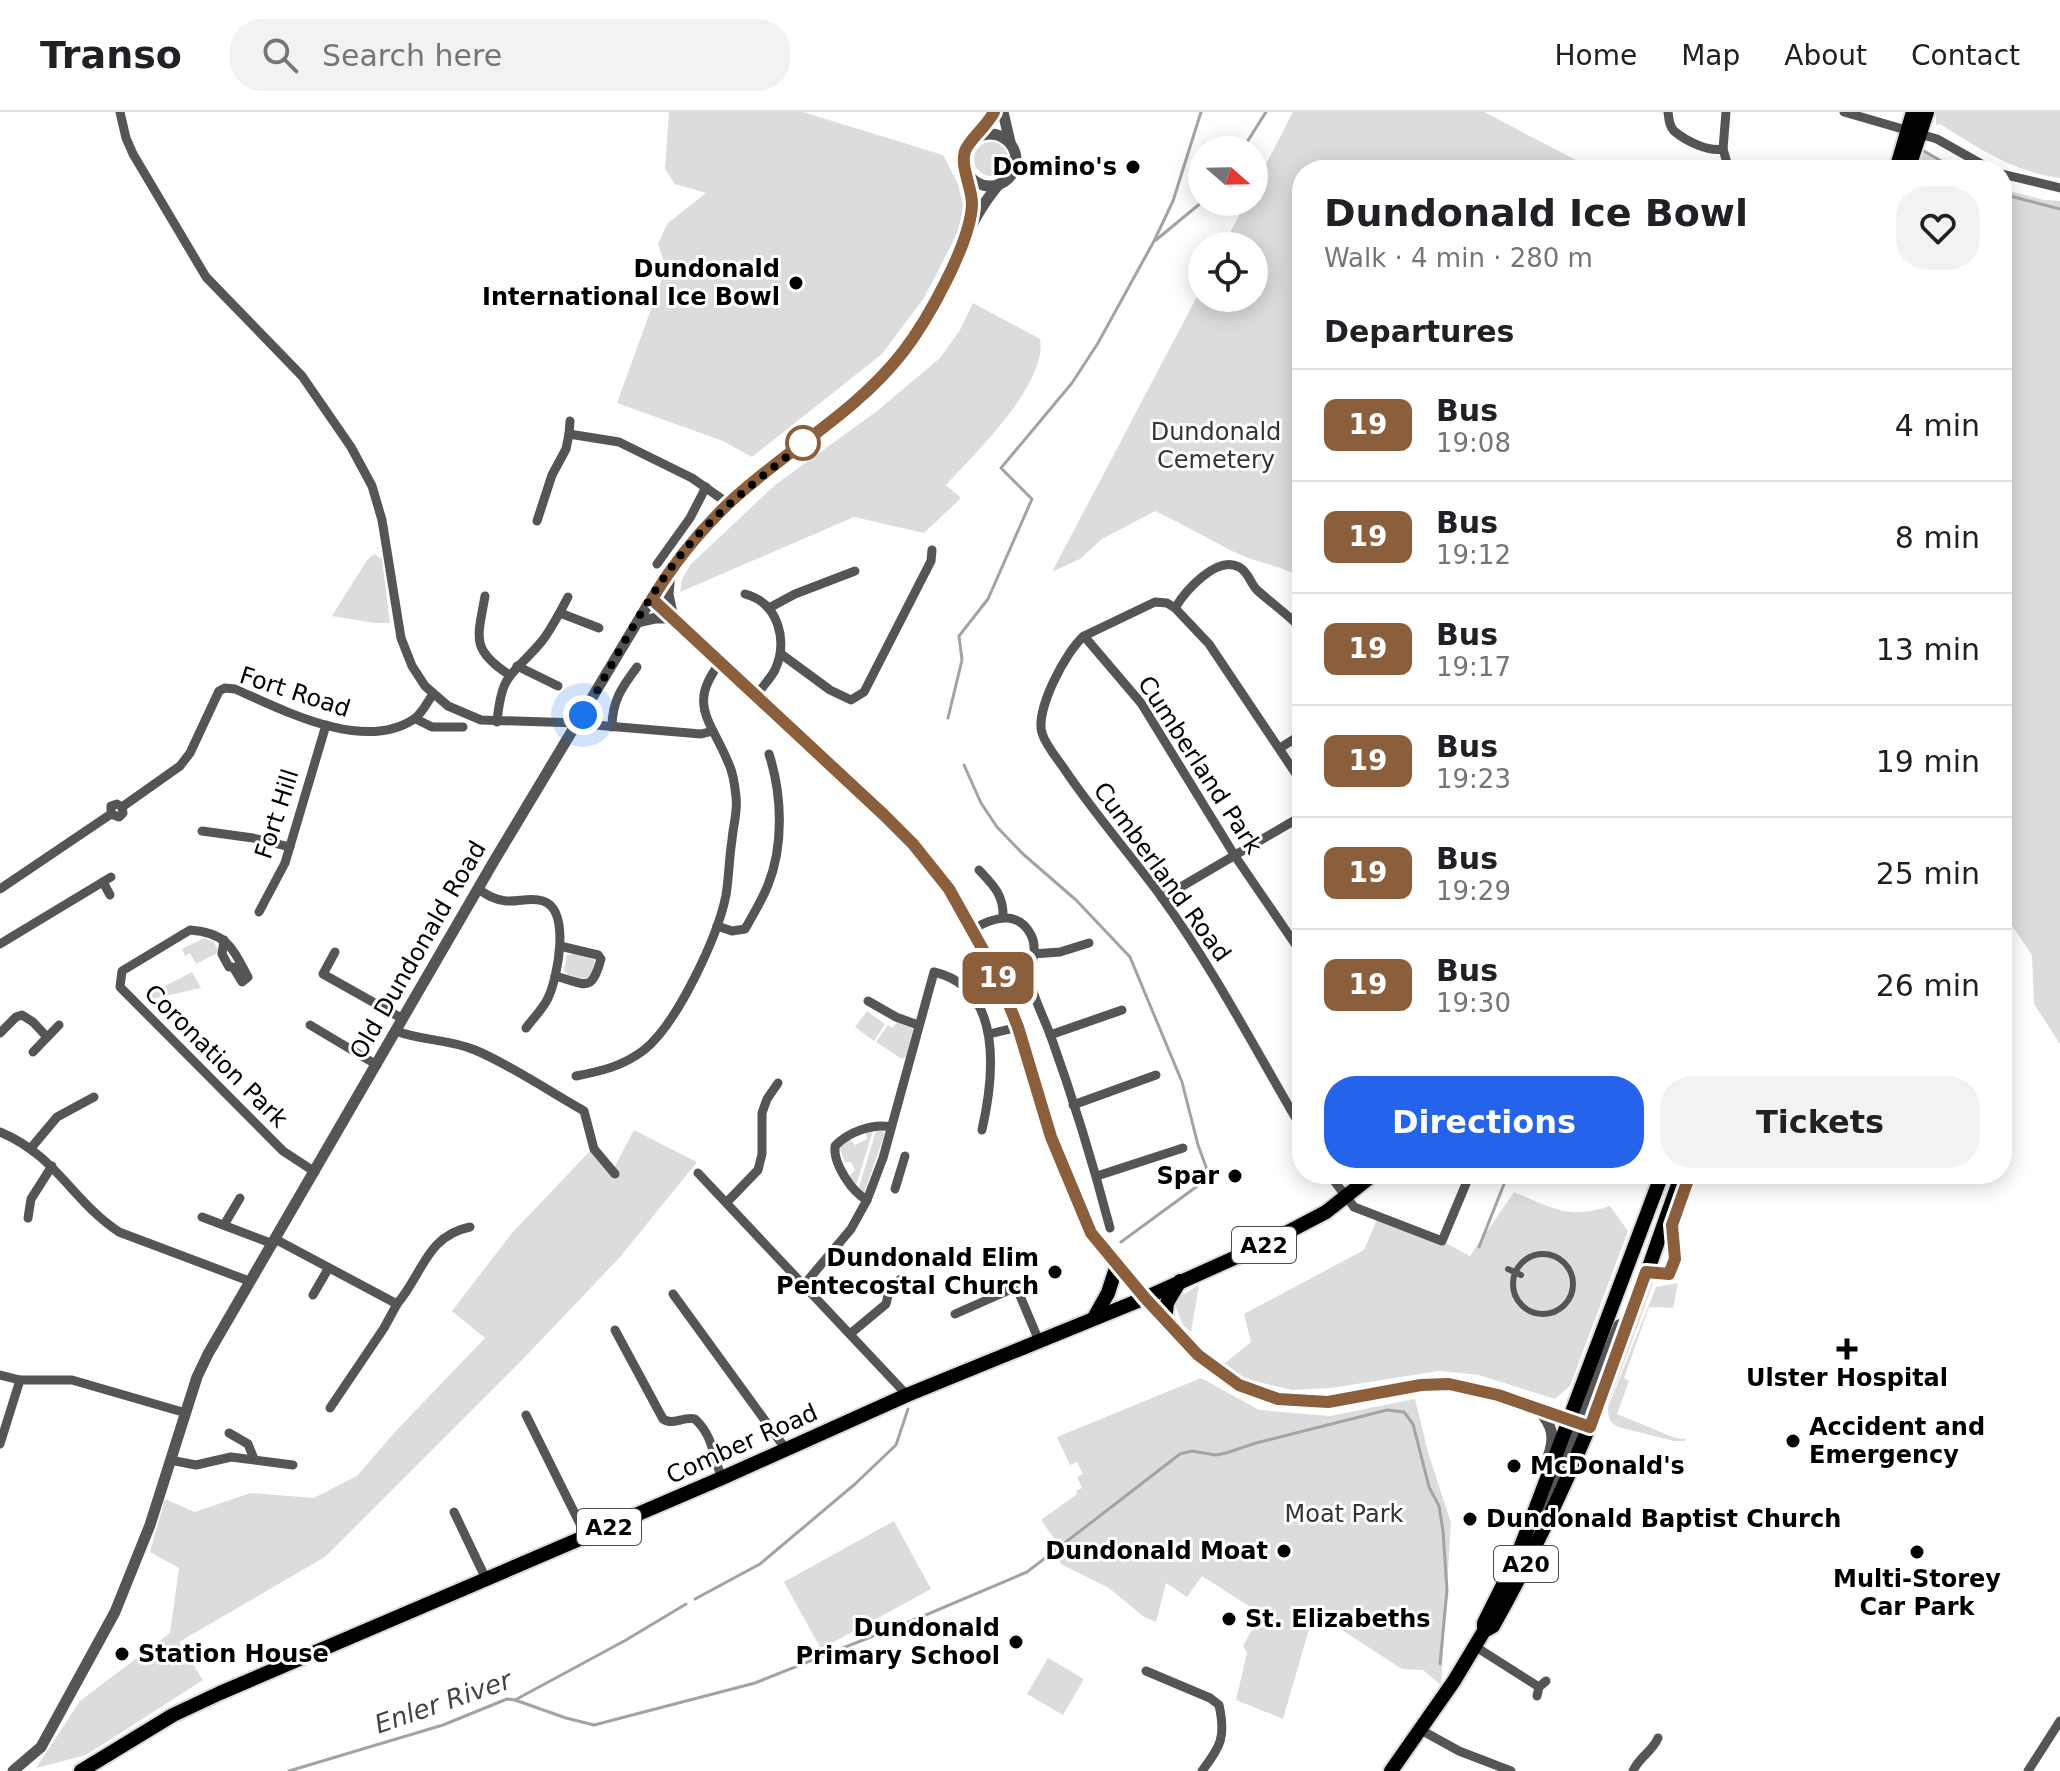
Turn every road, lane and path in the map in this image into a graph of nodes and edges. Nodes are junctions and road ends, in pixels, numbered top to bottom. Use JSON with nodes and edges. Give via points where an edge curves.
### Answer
{"nodes":[{"id":1,"x":120,"y":112,"type":"edge"},
{"id":2,"x":994,"y":112,"type":"edge"},
{"id":3,"x":1003,"y":112,"type":"edge"},
{"id":4,"x":1668,"y":112,"type":"edge"},
{"id":5,"x":1726,"y":112,"type":"edge"},
{"id":6,"x":1844,"y":112,"type":"edge"},
{"id":7,"x":1913,"y":112,"type":"edge"},
{"id":8,"x":1927,"y":112,"type":"edge"},
{"id":9,"x":1914,"y":133,"type":"junction"},
{"id":10,"x":978,"y":136,"type":"junction"},
{"id":11,"x":1011,"y":144,"type":"junction"},
{"id":12,"x":1723,"y":149,"type":"junction"},
{"id":13,"x":1726,"y":160,"type":"edge"},
{"id":14,"x":1901,"y":160,"type":"edge"},
{"id":15,"x":1910,"y":160,"type":"edge"},
{"id":16,"x":1974,"y":160,"type":"edge"},
{"id":17,"x":967,"y":173,"type":"junction"},
{"id":18,"x":2012,"y":178,"type":"edge"},
{"id":19,"x":999,"y":184,"type":"junction"},
{"id":20,"x":2060,"y":188,"type":"edge"},
{"id":21,"x":970,"y":224,"type":"junction"},
{"id":22,"x":570,"y":421,"type":"dead end"},
{"id":23,"x":569,"y":434,"type":"junction"},
{"id":24,"x":706,"y":487,"type":"junction"},
{"id":25,"x":729,"y":504,"type":"junction"},
{"id":26,"x":537,"y":521,"type":"dead end"},
{"id":27,"x":932,"y":550,"type":"dead end"},
{"id":28,"x":657,"y":564,"type":"dead end"},
{"id":29,"x":670,"y":569,"type":"junction"},
{"id":30,"x":855,"y":571,"type":"dead end"},
{"id":31,"x":745,"y":594,"type":"dead end"},
{"id":32,"x":485,"y":596,"type":"dead end"},
{"id":33,"x":568,"y":597,"type":"dead end"},
{"id":34,"x":652,"y":599,"type":"junction"},
{"id":35,"x":1171,"y":605,"type":"junction"},
{"id":36,"x":769,"y":608,"type":"junction"},
{"id":37,"x":560,"y":613,"type":"junction"},
{"id":38,"x":673,"y":618,"type":"junction"},
{"id":39,"x":1292,"y":620,"type":"edge"},
{"id":40,"x":638,"y":622,"type":"junction"},
{"id":41,"x":599,"y":628,"type":"dead end"},
{"id":42,"x":1084,"y":636,"type":"junction"},
{"id":43,"x":781,"y":654,"type":"junction"},
{"id":44,"x":721,"y":662,"type":"junction"},
{"id":45,"x":517,"y":666,"type":"junction"},
{"id":46,"x":637,"y":667,"type":"dead end"},
{"id":47,"x":508,"y":674,"type":"junction"},
{"id":48,"x":558,"y":686,"type":"dead end"},
{"id":49,"x":433,"y":694,"type":"junction"},
{"id":50,"x":756,"y":696,"type":"junction"},
{"id":51,"x":416,"y":719,"type":"junction"},
{"id":52,"x":497,"y":722,"type":"junction"},
{"id":53,"x":578,"y":723,"type":"junction"},
{"id":54,"x":326,"y":725,"type":"junction"},
{"id":55,"x":595,"y":725,"type":"dead end"},
{"id":56,"x":463,"y":727,"type":"dead end"},
{"id":57,"x":612,"y":727,"type":"junction"},
{"id":58,"x":713,"y":731,"type":"junction"},
{"id":59,"x":1292,"y":740,"type":"edge"},
{"id":60,"x":1280,"y":748,"type":"junction"},
{"id":61,"x":769,"y":754,"type":"dead end"},
{"id":62,"x":1292,"y":767,"type":"edge"},
{"id":63,"x":1292,"y":822,"type":"edge"},
{"id":64,"x":202,"y":831,"type":"dead end"},
{"id":65,"x":290,"y":847,"type":"junction"},
{"id":66,"x":1235,"y":856,"type":"junction"},
{"id":67,"x":979,"y":870,"type":"dead end"},
{"id":68,"x":0,"y":889,"type":"edge"},
{"id":69,"x":478,"y":889,"type":"junction"},
{"id":70,"x":110,"y":895,"type":"dead end"},
{"id":71,"x":1162,"y":898,"type":"junction"},
{"id":72,"x":259,"y":912,"type":"dead end"},
{"id":73,"x":1003,"y":917,"type":"junction"},
{"id":74,"x":717,"y":926,"type":"junction"},
{"id":75,"x":973,"y":929,"type":"junction"},
{"id":76,"x":1292,"y":939,"type":"edge"},
{"id":77,"x":224,"y":940,"type":"dead end"},
{"id":78,"x":1089,"y":943,"type":"dead end"},
{"id":79,"x":0,"y":944,"type":"edge"},
{"id":80,"x":560,"y":946,"type":"junction"},
{"id":81,"x":335,"y":952,"type":"dead end"},
{"id":82,"x":1033,"y":954,"type":"junction"},
{"id":83,"x":555,"y":976,"type":"junction"},
{"id":84,"x":868,"y":1001,"type":"dead end"},
{"id":85,"x":1122,"y":1010,"type":"dead end"},
{"id":86,"x":403,"y":1019,"type":"junction"},
{"id":87,"x":59,"y":1025,"type":"dead end"},
{"id":88,"x":310,"y":1025,"type":"dead end"},
{"id":89,"x":918,"y":1025,"type":"junction"},
{"id":90,"x":1018,"y":1027,"type":"junction"},
{"id":91,"x":526,"y":1028,"type":"dead end"},
{"id":92,"x":396,"y":1031,"type":"junction"},
{"id":93,"x":0,"y":1033,"type":"edge"},
{"id":94,"x":989,"y":1034,"type":"junction"},
{"id":95,"x":1050,"y":1035,"type":"junction"},
{"id":96,"x":47,"y":1037,"type":"junction"},
{"id":97,"x":33,"y":1052,"type":"dead end"},
{"id":98,"x":377,"y":1065,"type":"junction"},
{"id":99,"x":1156,"y":1075,"type":"dead end"},
{"id":100,"x":576,"y":1076,"type":"dead end"},
{"id":101,"x":778,"y":1083,"type":"dead end"},
{"id":102,"x":94,"y":1097,"type":"dead end"},
{"id":103,"x":1073,"y":1105,"type":"junction"},
{"id":104,"x":1292,"y":1111,"type":"edge"},
{"id":105,"x":891,"y":1127,"type":"junction"},
{"id":106,"x":982,"y":1130,"type":"dead end"},
{"id":107,"x":0,"y":1132,"type":"edge"},
{"id":108,"x":31,"y":1148,"type":"junction"},
{"id":109,"x":1183,"y":1148,"type":"dead end"},
{"id":110,"x":905,"y":1156,"type":"dead end"},
{"id":111,"x":880,"y":1165,"type":"junction"},
{"id":112,"x":52,"y":1166,"type":"junction"},
{"id":113,"x":900,"y":1171,"type":"junction"},
{"id":114,"x":315,"y":1172,"type":"junction"},
{"id":115,"x":698,"y":1173,"type":"dead end"},
{"id":116,"x":615,"y":1174,"type":"dead end"},
{"id":117,"x":1097,"y":1176,"type":"junction"},
{"id":118,"x":1336,"y":1184,"type":"edge"},
{"id":119,"x":1362,"y":1184,"type":"edge"},
{"id":120,"x":1466,"y":1184,"type":"edge"},
{"id":121,"x":1659,"y":1184,"type":"edge"},
{"id":122,"x":1678,"y":1184,"type":"edge"},
{"id":123,"x":895,"y":1189,"type":"dead end"},
{"id":124,"x":240,"y":1198,"type":"dead end"},
{"id":125,"x":1346,"y":1198,"type":"junction"},
{"id":126,"x":867,"y":1200,"type":"junction"},
{"id":127,"x":727,"y":1202,"type":"junction"},
{"id":128,"x":202,"y":1217,"type":"dead end"},
{"id":129,"x":28,"y":1218,"type":"dead end"},
{"id":130,"x":224,"y":1225,"type":"junction"},
{"id":131,"x":470,"y":1227,"type":"dead end"},
{"id":132,"x":1110,"y":1228,"type":"dead end"},
{"id":133,"x":274,"y":1242,"type":"junction"},
{"id":134,"x":1117,"y":1265,"type":"junction"},
{"id":135,"x":328,"y":1269,"type":"junction"},
{"id":136,"x":901,"y":1279,"type":"dead end"},
{"id":137,"x":249,"y":1281,"type":"junction"},
{"id":138,"x":1180,"y":1281,"type":"junction"},
{"id":139,"x":803,"y":1286,"type":"junction"},
{"id":140,"x":673,"y":1294,"type":"dead end"},
{"id":141,"x":313,"y":1295,"type":"dead end"},
{"id":142,"x":1145,"y":1298,"type":"junction"},
{"id":143,"x":397,"y":1304,"type":"junction"},
{"id":144,"x":1532,"y":1311,"type":"junction"},
{"id":145,"x":955,"y":1314,"type":"dead end"},
{"id":146,"x":1094,"y":1318,"type":"junction"},
{"id":147,"x":1165,"y":1320,"type":"junction"},
{"id":148,"x":1528,"y":1320,"type":"dead end"},
{"id":149,"x":615,"y":1330,"type":"dead end"},
{"id":150,"x":850,"y":1334,"type":"junction"},
{"id":151,"x":1039,"y":1341,"type":"junction"},
{"id":152,"x":0,"y":1375,"type":"edge"},
{"id":153,"x":20,"y":1380,"type":"junction"},
{"id":154,"x":907,"y":1395,"type":"junction"},
{"id":155,"x":330,"y":1408,"type":"dead end"},
{"id":156,"x":1537,"y":1410,"type":"junction"},
{"id":157,"x":186,"y":1413,"type":"junction"},
{"id":158,"x":526,"y":1415,"type":"dead end"},
{"id":159,"x":1579,"y":1423,"type":"junction"},
{"id":160,"x":229,"y":1433,"type":"dead end"},
{"id":161,"x":0,"y":1444,"type":"edge"},
{"id":162,"x":785,"y":1448,"type":"junction"},
{"id":163,"x":254,"y":1459,"type":"junction"},
{"id":164,"x":170,"y":1460,"type":"junction"},
{"id":165,"x":293,"y":1465,"type":"dead end"},
{"id":166,"x":722,"y":1478,"type":"junction"},
{"id":167,"x":1541,"y":1495,"type":"junction"},
{"id":168,"x":1535,"y":1510,"type":"junction"},
{"id":169,"x":454,"y":1512,"type":"dead end"},
{"id":170,"x":586,"y":1536,"type":"junction"},
{"id":171,"x":486,"y":1579,"type":"junction"},
{"id":172,"x":1484,"y":1631,"type":"junction"},
{"id":173,"x":1476,"y":1647,"type":"junction"},
{"id":174,"x":1146,"y":1671,"type":"dead end"},
{"id":175,"x":1541,"y":1688,"type":"dead end"},
{"id":176,"x":2060,"y":1721,"type":"edge"},
{"id":177,"x":1421,"y":1730,"type":"junction"},
{"id":178,"x":1658,"y":1738,"type":"dead end"},
{"id":179,"x":13,"y":1771,"type":"edge"},
{"id":180,"x":81,"y":1771,"type":"edge"},
{"id":181,"x":1202,"y":1771,"type":"edge"},
{"id":182,"x":1391,"y":1771,"type":"edge"},
{"id":183,"x":1511,"y":1771,"type":"edge"},
{"id":184,"x":1633,"y":1771,"type":"edge"},
{"id":185,"x":2028,"y":1771,"type":"edge"}],
"edges":[{"from":1,"to":49,"type":"street","via":[[133,154],[206,277],[302,376],[372,486],[401,638],[412,666]]},
{"from":2,"to":10,"type":"street"},
{"from":3,"to":11,"type":"street"},
{"from":4,"to":12,"type":"street","via":[[1674,130],[1708,149]]},
{"from":5,"to":12,"type":"street"},
{"from":6,"to":9,"type":"street"},
{"from":7,"to":9,"type":"highway"},
{"from":8,"to":9,"type":"highway"},
{"from":9,"to":14,"type":"highway"},
{"from":9,"to":15,"type":"highway"},
{"from":9,"to":16,"type":"street"},
{"from":10,"to":11,"type":"street","via":[[995,134]]},
{"from":10,"to":17,"type":"street","via":[[965,151]]},
{"from":11,"to":19,"type":"street","via":[[1015,166]]},
{"from":12,"to":13,"type":"street"},
{"from":17,"to":19,"type":"street","via":[[982,185]]},
{"from":17,"to":21,"type":"street","name":"Old Dundonald Road"},
{"from":18,"to":20,"type":"street"},
{"from":19,"to":21,"type":"street","name":"Old Dundonald Road"},
{"from":21,"to":25,"type":"street","name":"Old Dundonald Road","via":[[941,292],[884,375]]},
{"from":22,"to":23,"type":"street"},
{"from":23,"to":24,"type":"street","via":[[619,442]]},
{"from":23,"to":26,"type":"street"},
{"from":24,"to":25,"type":"street"},
{"from":24,"to":28,"type":"street"},
{"from":25,"to":29,"type":"street","name":"Old Dundonald Road"},
{"from":27,"to":43,"type":"street","via":[[864,692],[851,700]]},
{"from":29,"to":34,"type":"street","name":"Old Dundonald Road"},
{"from":29,"to":38,"type":"street"},
{"from":30,"to":36,"type":"street"},
{"from":31,"to":36,"type":"street"},
{"from":32,"to":47,"type":"street","via":[[479,640],[492,664]]},
{"from":33,"to":37,"type":"street"},
{"from":34,"to":38,"type":"street"},
{"from":34,"to":40,"type":"street","name":"Old Dundonald Road"},
{"from":35,"to":39,"type":"street","via":[[1211,571],[1230,563],[1247,573],[1255,589]]},
{"from":35,"to":42,"type":"street","via":[[1155,602]]},
{"from":35,"to":60,"type":"street","via":[[1209,644]]},
{"from":36,"to":43,"type":"street","via":[[779,625]]},
{"from":37,"to":41,"type":"street"},
{"from":37,"to":45,"type":"street"},
{"from":38,"to":40,"type":"street"},
{"from":38,"to":44,"type":"street"},
{"from":40,"to":53,"type":"street","name":"Old Dundonald Road"},
{"from":42,"to":66,"type":"street","name":"Cumberland Park","via":[[1141,703]]},
{"from":42,"to":71,"type":"street","name":"Cumberland Road","via":[[1067,655],[1041,732],[1083,797]]},
{"from":43,"to":50,"type":"street"},
{"from":44,"to":50,"type":"street"},
{"from":44,"to":58,"type":"street","via":[[705,685]]},
{"from":45,"to":47,"type":"street"},
{"from":45,"to":48,"type":"street"},
{"from":46,"to":57,"type":"street","via":[[618,693]]},
{"from":47,"to":52,"type":"street"},
{"from":49,"to":51,"type":"street"},
{"from":49,"to":52,"type":"street","via":[[466,715]]},
{"from":50,"to":75,"type":"street","via":[[902,833],[949,889]]},
{"from":51,"to":54,"type":"street","name":"Fort Road","via":[[354,733]]},
{"from":51,"to":56,"type":"street","name":"Fort Road","via":[[432,727]]},
{"from":52,"to":53,"type":"street"},
{"from":53,"to":69,"type":"street","name":"Old Dundonald Road"},
{"from":54,"to":65,"type":"street","name":"Fort Hill"},
{"from":54,"to":68,"type":"street","name":"Fort Road","via":[[235,689],[219,691],[180,766],[122,807],[111,806],[111,814]]},
{"from":55,"to":57,"type":"street"},
{"from":57,"to":58,"type":"street"},
{"from":58,"to":74,"type":"street","via":[[730,764],[737,800],[726,895]]},
{"from":59,"to":60,"type":"street"},
{"from":60,"to":62,"type":"street"},
{"from":61,"to":74,"type":"street","via":[[779,827],[769,883],[745,929]]},
{"from":63,"to":66,"type":"street"},
{"from":64,"to":65,"type":"street"},
{"from":65,"to":72,"type":"street","name":"Fort Hill"},
{"from":66,"to":71,"type":"street"},
{"from":66,"to":76,"type":"street","name":"Cumberland Park"},
{"from":67,"to":73,"type":"street","via":[[1000,893]]},
{"from":69,"to":80,"type":"street","via":[[507,901],[531,898],[551,904],[558,914]]},
{"from":69,"to":86,"type":"street","name":"Old Dundonald Road"},
{"from":70,"to":79,"type":"street","via":[[107,880]]},
{"from":71,"to":104,"type":"street","name":"Cumberland Road"},
{"from":73,"to":75,"type":"street"},
{"from":73,"to":82,"type":"street","via":[[1022,924],[1032,935]]},
{"from":74,"to":100,"type":"street","via":[[684,996],[645,1049],[611,1070]]},
{"from":75,"to":90,"type":"street"},
{"from":77,"to":114,"type":"street","name":"Coronation Park","via":[[190,930],[122,971],[120,987],[283,1151]]},
{"from":78,"to":82,"type":"street"},
{"from":80,"to":83,"type":"street"},
{"from":80,"to":83,"type":"street","via":[[601,959],[591,983]]},
{"from":81,"to":86,"type":"street","via":[[323,974]]},
{"from":82,"to":95,"type":"street","via":[[1030,986]]},
{"from":83,"to":91,"type":"street","via":[[550,995]]},
{"from":84,"to":89,"type":"street"},
{"from":85,"to":95,"type":"street"},
{"from":86,"to":92,"type":"street","name":"Old Dundonald Road"},
{"from":87,"to":96,"type":"street"},
{"from":88,"to":98,"type":"street"},
{"from":89,"to":94,"type":"street","via":[[934,972],[967,987]]},
{"from":89,"to":105,"type":"street"},
{"from":90,"to":94,"type":"street"},
{"from":90,"to":134,"type":"street","via":[[1051,1137],[1091,1233]]},
{"from":92,"to":98,"type":"street","name":"Old Dundonald Road"},
{"from":92,"to":116,"type":"street","via":[[475,1050],[584,1111],[594,1149]]},
{"from":93,"to":96,"type":"street","via":[[22,1015]]},
{"from":94,"to":106,"type":"street","via":[[992,1075]]},
{"from":95,"to":103,"type":"street"},
{"from":96,"to":97,"type":"street"},
{"from":98,"to":114,"type":"street","name":"Old Dundonald Road"},
{"from":99,"to":103,"type":"street"},
{"from":101,"to":127,"type":"street","via":[[762,1113],[758,1170]]},
{"from":102,"to":108,"type":"street","via":[[57,1117]]},
{"from":103,"to":117,"type":"street"},
{"from":105,"to":111,"type":"street"},
{"from":105,"to":126,"type":"street","via":[[874,1125],[835,1146],[855,1194]]},
{"from":107,"to":108,"type":"street"},
{"from":108,"to":112,"type":"street"},
{"from":109,"to":117,"type":"street"},
{"from":110,"to":113,"type":"street"},
{"from":111,"to":113,"type":"street"},
{"from":111,"to":126,"type":"street"},
{"from":112,"to":129,"type":"street","via":[[31,1199]]},
{"from":112,"to":137,"type":"street","via":[[119,1232]]},
{"from":113,"to":123,"type":"street"},
{"from":114,"to":133,"type":"street","name":"Old Dundonald Road"},
{"from":115,"to":127,"type":"street"},
{"from":117,"to":132,"type":"street"},
{"from":118,"to":125,"type":"street"},
{"from":119,"to":125,"type":"highway","name":"Comber Road","number":"A22"},
{"from":120,"to":125,"type":"street","via":[[1442,1241],[1354,1207]]},
{"from":121,"to":159,"type":"highway","number":"A20"},
{"from":122,"to":159,"type":"highway","number":"A20","via":[[1628,1321]]},
{"from":124,"to":130,"type":"street"},
{"from":125,"to":138,"type":"highway","name":"Comber Road","number":"A22","via":[[1301,1227]]},
{"from":126,"to":139,"type":"street","via":[[851,1229]]},
{"from":127,"to":139,"type":"street"},
{"from":128,"to":130,"type":"street"},
{"from":130,"to":133,"type":"street"},
{"from":131,"to":143,"type":"street","via":[[437,1242]]},
{"from":133,"to":135,"type":"street"},
{"from":133,"to":137,"type":"street","name":"Old Dundonald Road"},
{"from":134,"to":142,"type":"street"},
{"from":134,"to":146,"type":"highway"},
{"from":135,"to":141,"type":"street"},
{"from":135,"to":143,"type":"street"},
{"from":136,"to":150,"type":"street","via":[[890,1287],[886,1304]]},
{"from":137,"to":157,"type":"street","name":"Old Dundonald Road","via":[[208,1354]]},
{"from":138,"to":142,"type":"highway","name":"Comber Road","number":"A22"},
{"from":138,"to":147,"type":"highway","via":[[1167,1303]]},
{"from":139,"to":150,"type":"street"},
{"from":140,"to":162,"type":"street"},
{"from":142,"to":146,"type":"highway","name":"Comber Road","number":"A22"},
{"from":142,"to":147,"type":"street"},
{"from":143,"to":155,"type":"street"},
{"from":144,"to":144,"type":"street","via":[[1556,1311],[1570,1296],[1569,1268],[1552,1252],[1527,1258],[1514,1272],[1514,1293]]},
{"from":144,"to":148,"type":"street"},
{"from":145,"to":151,"type":"street","via":[[1014,1288]]},
{"from":146,"to":151,"type":"highway","name":"Comber Road","number":"A22"},
{"from":147,"to":156,"type":"street","via":[[1217,1371],[1271,1397],[1328,1402],[1449,1384]]},
{"from":149,"to":166,"type":"street","via":[[663,1419],[695,1419],[711,1438]]},
{"from":150,"to":154,"type":"street"},
{"from":151,"to":154,"type":"highway","name":"Comber Road","number":"A22"},
{"from":152,"to":153,"type":"street"},
{"from":153,"to":157,"type":"street","via":[[72,1380]]},
{"from":153,"to":161,"type":"street"},
{"from":154,"to":162,"type":"highway","name":"Comber Road","number":"A22"},
{"from":156,"to":159,"type":"street"},
{"from":156,"to":167,"type":"street","via":[[1553,1437],[1538,1483]]},
{"from":157,"to":164,"type":"street","name":"Old Dundonald Road"},
{"from":158,"to":170,"type":"street"},
{"from":159,"to":167,"type":"highway","number":"A20"},
{"from":159,"to":168,"type":"street","via":[[1546,1501]]},
{"from":159,"to":172,"type":"highway","number":"A20","via":[[1551,1514],[1493,1626]]},
{"from":160,"to":163,"type":"street","via":[[248,1444]]},
{"from":162,"to":166,"type":"highway","name":"Comber Road","number":"A22"},
{"from":163,"to":164,"type":"street","via":[[231,1457],[196,1465]]},
{"from":163,"to":165,"type":"street"},
{"from":164,"to":179,"type":"street","name":"Old Dundonald Road","via":[[134,1568],[108,1625],[41,1747]]},
{"from":166,"to":170,"type":"highway","name":"Comber Road","number":"A22"},
{"from":167,"to":168,"type":"highway","number":"A20"},
{"from":168,"to":172,"type":"highway","number":"A20"},
{"from":169,"to":171,"type":"street"},
{"from":170,"to":171,"type":"highway","name":"Comber Road","number":"A22"},
{"from":171,"to":180,"type":"highway","name":"Comber Road","number":"A22","via":[[173,1715]]},
{"from":172,"to":173,"type":"highway","number":"A20"},
{"from":173,"to":175,"type":"street"},
{"from":173,"to":177,"type":"highway","number":"A20"},
{"from":174,"to":181,"type":"street","via":[[1219,1705],[1223,1736]]},
{"from":176,"to":185,"type":"street"},
{"from":177,"to":182,"type":"highway","number":"A20"},
{"from":177,"to":183,"type":"street"},
{"from":178,"to":184,"type":"street"}]}
